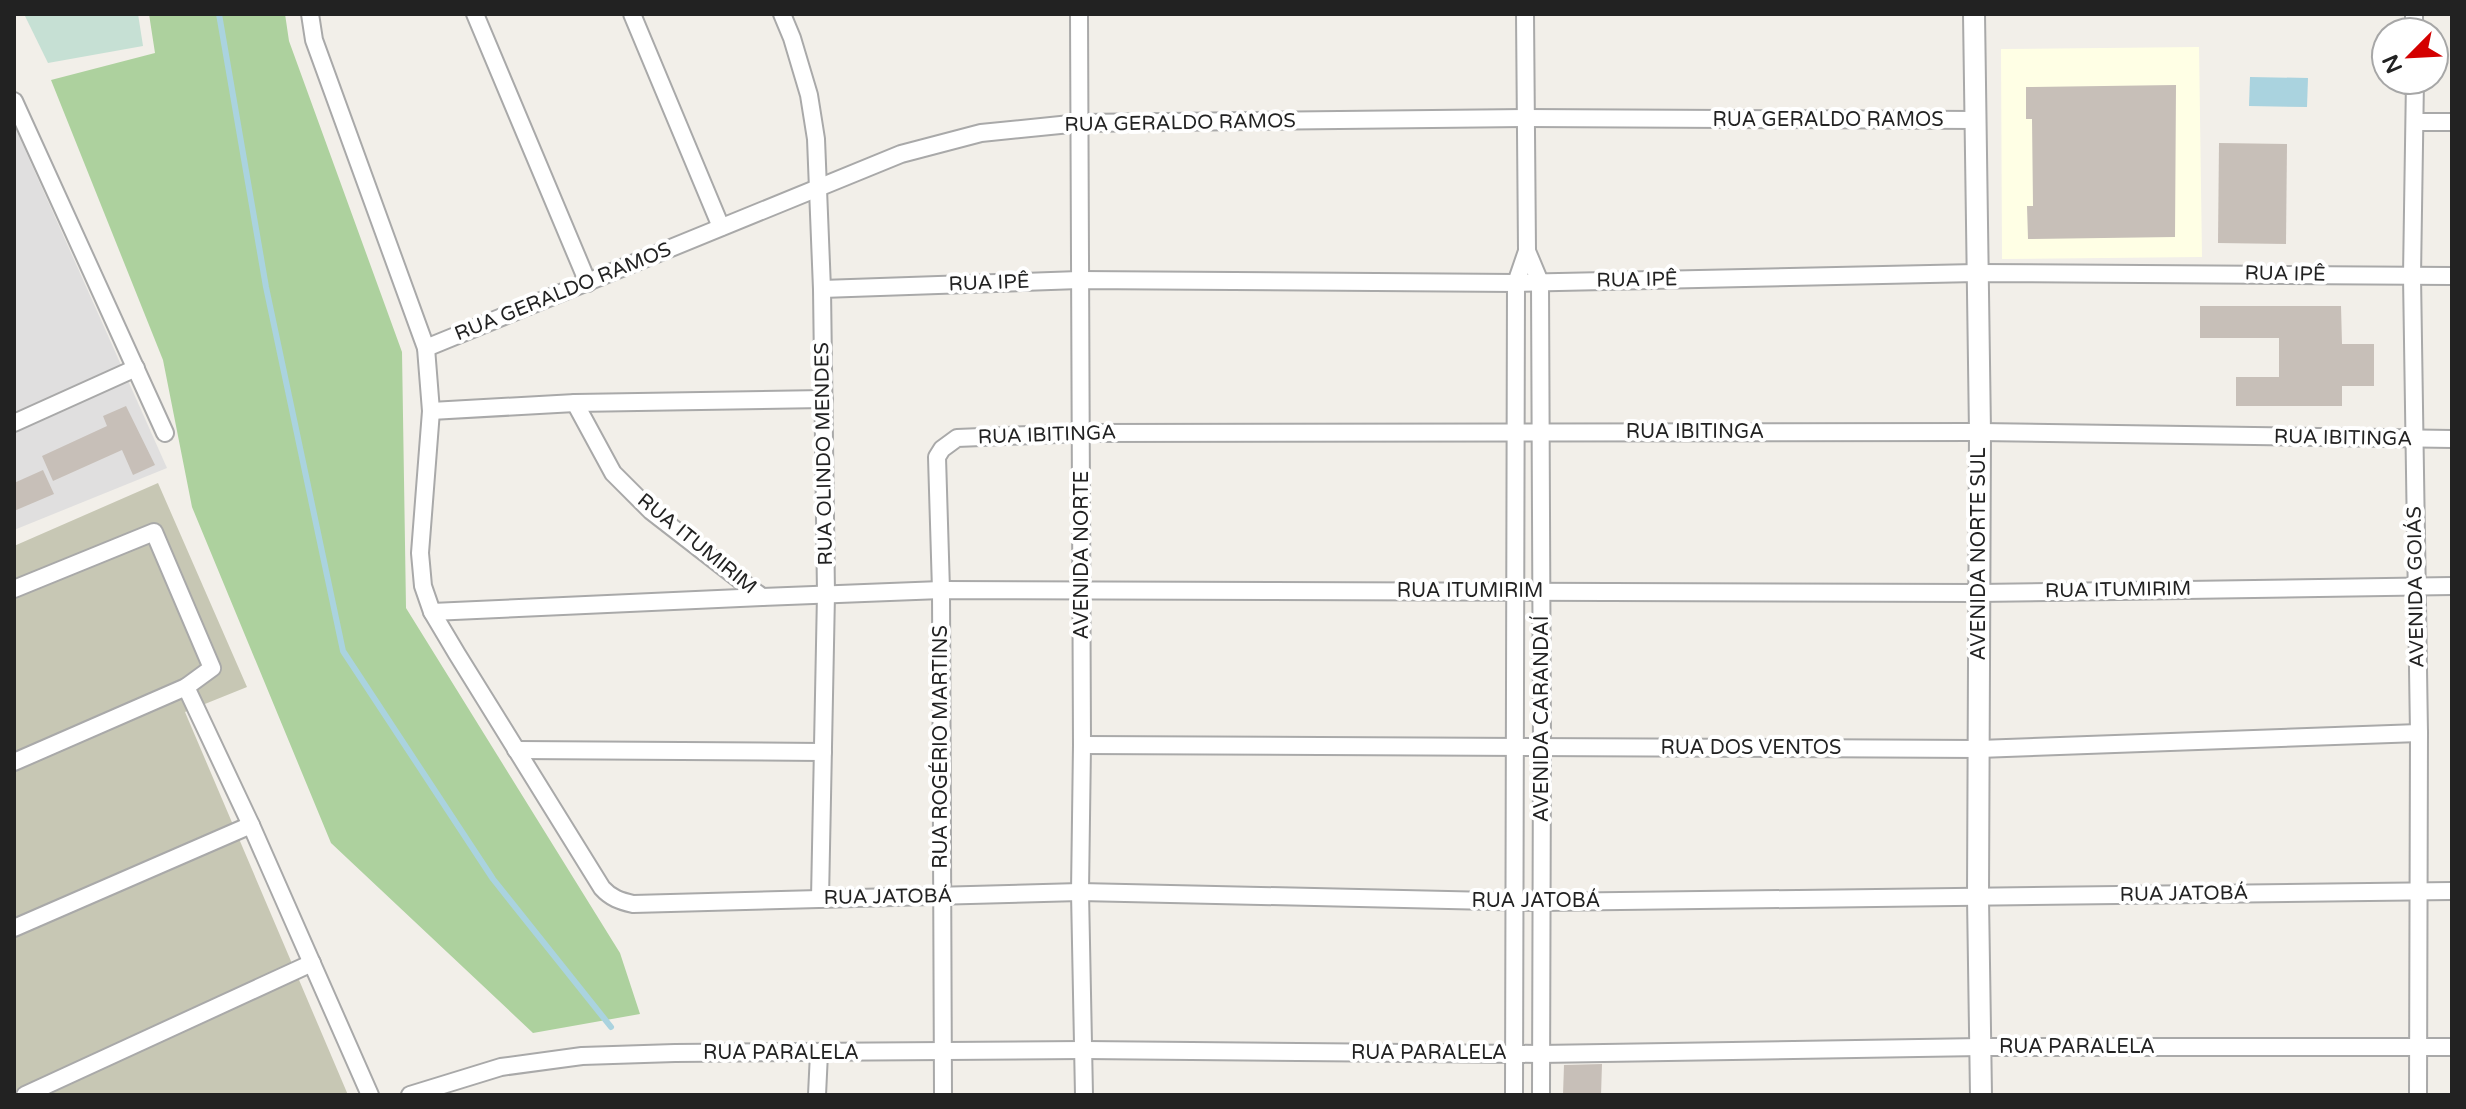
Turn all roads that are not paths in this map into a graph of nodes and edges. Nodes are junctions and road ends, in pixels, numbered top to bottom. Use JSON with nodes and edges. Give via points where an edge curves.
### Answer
{"nodes":[{"id":1,"x":310,"y":14,"type":"edge"},
{"id":2,"x":475,"y":14,"type":"edge"},
{"id":3,"x":632,"y":14,"type":"edge"},
{"id":4,"x":782,"y":14,"type":"edge"},
{"id":5,"x":1079,"y":14,"type":"edge"},
{"id":6,"x":1525,"y":14,"type":"edge"},
{"id":7,"x":1974,"y":14,"type":"edge"},
{"id":8,"x":2415,"y":96,"type":"edge"},
{"id":9,"x":14,"y":101,"type":"edge"},
{"id":10,"x":1525,"y":118,"type":"junction"},
{"id":11,"x":1976,"y":120,"type":"junction"},
{"id":12,"x":2416,"y":122,"type":"junction"},
{"id":13,"x":2452,"y":122,"type":"edge"},
{"id":14,"x":1080,"y":123,"type":"junction"},
{"id":15,"x":818,"y":188,"type":"junction"},
{"id":16,"x":721,"y":227,"type":"junction"},
{"id":17,"x":1527,"y":251,"type":"junction"},
{"id":18,"x":1976,"y":273,"type":"junction"},
{"id":19,"x":2412,"y":276,"type":"junction"},
{"id":20,"x":2452,"y":276,"type":"edge"},
{"id":21,"x":1079,"y":280,"type":"junction"},
{"id":22,"x":1540,"y":282,"type":"junction"},
{"id":23,"x":588,"y":283,"type":"junction"},
{"id":24,"x":1516,"y":283,"type":"junction"},
{"id":25,"x":822,"y":289,"type":"junction"},
{"id":26,"x":426,"y":348,"type":"junction"},
{"id":27,"x":136,"y":368,"type":"junction"},
{"id":28,"x":824,"y":399,"type":"junction"},
{"id":29,"x":575,"y":403,"type":"junction"},
{"id":30,"x":431,"y":411,"type":"junction"},
{"id":31,"x":14,"y":423,"type":"edge"},
{"id":32,"x":1540,"y":432,"type":"junction"},
{"id":33,"x":1980,"y":432,"type":"junction"},
{"id":34,"x":165,"y":433,"type":"dead end"},
{"id":35,"x":1081,"y":433,"type":"junction"},
{"id":36,"x":1515,"y":433,"type":"junction"},
{"id":37,"x":2452,"y":439,"type":"edge"},
{"id":38,"x":2413,"y":440,"type":"junction"},
{"id":39,"x":942,"y":449,"type":"joint"},
{"id":40,"x":2416,"y":586,"type":"junction"},
{"id":41,"x":2452,"y":586,"type":"edge"},
{"id":42,"x":14,"y":589,"type":"edge"},
{"id":43,"x":941,"y":590,"type":"junction"},
{"id":44,"x":1082,"y":591,"type":"junction"},
{"id":45,"x":1514,"y":591,"type":"junction"},
{"id":46,"x":1542,"y":591,"type":"junction"},
{"id":47,"x":1978,"y":593,"type":"junction"},
{"id":48,"x":826,"y":594,"type":"junction"},
{"id":49,"x":762,"y":597,"type":"junction"},
{"id":50,"x":432,"y":612,"type":"junction"},
{"id":51,"x":186,"y":687,"type":"junction"},
{"id":52,"x":2419,"y":733,"type":"junction"},
{"id":53,"x":1082,"y":745,"type":"junction"},
{"id":54,"x":1515,"y":746,"type":"junction"},
{"id":55,"x":1542,"y":746,"type":"junction"},
{"id":56,"x":1979,"y":749,"type":"junction"},
{"id":57,"x":516,"y":750,"type":"junction"},
{"id":58,"x":823,"y":752,"type":"junction"},
{"id":59,"x":14,"y":762,"type":"edge"},
{"id":60,"x":251,"y":825,"type":"junction"},
{"id":61,"x":2418,"y":891,"type":"junction"},
{"id":62,"x":2452,"y":891,"type":"edge"},
{"id":63,"x":1080,"y":892,"type":"junction"},
{"id":64,"x":941,"y":896,"type":"junction"},
{"id":65,"x":1978,"y":898,"type":"junction"},
{"id":66,"x":820,"y":899,"type":"junction"},
{"id":67,"x":1514,"y":901,"type":"junction"},
{"id":68,"x":1541,"y":902,"type":"junction"},
{"id":69,"x":14,"y":928,"type":"edge"},
{"id":70,"x":312,"y":963,"type":"junction"},
{"id":71,"x":1981,"y":1047,"type":"junction"},
{"id":72,"x":2418,"y":1047,"type":"junction"},
{"id":73,"x":2452,"y":1047,"type":"edge"},
{"id":74,"x":1084,"y":1050,"type":"junction"},
{"id":75,"x":942,"y":1052,"type":"junction"},
{"id":76,"x":819,"y":1053,"type":"junction"},
{"id":77,"x":1513,"y":1054,"type":"junction"},
{"id":78,"x":1540,"y":1054,"type":"junction"},
{"id":79,"x":25,"y":1095,"type":"edge"},
{"id":80,"x":370,"y":1095,"type":"edge"},
{"id":81,"x":410,"y":1095,"type":"edge"},
{"id":82,"x":817,"y":1095,"type":"edge"},
{"id":83,"x":943,"y":1095,"type":"edge"},
{"id":84,"x":1084,"y":1095,"type":"edge"},
{"id":85,"x":1514,"y":1095,"type":"edge"},
{"id":86,"x":1541,"y":1095,"type":"edge"},
{"id":87,"x":1981,"y":1095,"type":"edge"},
{"id":88,"x":2418,"y":1095,"type":"edge"}],
"edges":[{"from":1,"to":26,"type":"street","via":[[314,40]]},
{"from":2,"to":23,"type":"street"},
{"from":3,"to":16,"type":"street"},
{"from":4,"to":15,"type":"street","name":"RUA OLINDO MENDES","via":[[809,95]]},
{"from":5,"to":14,"type":"street","name":"AVENIDA NORTE"},
{"from":6,"to":10,"type":"street","name":"AVENIDA CARANDAÍ"},
{"from":7,"to":11,"type":"street","name":"AVENIDA NORTE SUL"},
{"from":8,"to":12,"type":"street","name":"AVENIDA GOIÁS"},
{"from":9,"to":27,"type":"street"},
{"from":10,"to":11,"type":"street","name":"RUA GERALDO RAMOS"},
{"from":10,"to":14,"type":"street","name":"RUA GERALDO RAMOS"},
{"from":10,"to":17,"type":"street","name":"AVENIDA CARANDAÍ"},
{"from":11,"to":18,"type":"street","name":"AVENIDA NORTE SUL"},
{"from":12,"to":13,"type":"street"},
{"from":12,"to":19,"type":"street","name":"AVENIDA GOIÁS"},
{"from":14,"to":15,"type":"street","name":"RUA GERALDO RAMOS","via":[[938,143]]},
{"from":14,"to":21,"type":"street","name":"AVENIDA NORTE"},
{"from":15,"to":16,"type":"street","name":"RUA GERALDO RAMOS"},
{"from":15,"to":25,"type":"street","name":"RUA OLINDO MENDES"},
{"from":16,"to":23,"type":"street","name":"RUA GERALDO RAMOS"},
{"from":17,"to":22,"type":"street","name":"AVENIDA CARANDAÍ"},
{"from":17,"to":24,"type":"street","name":"AVENIDA CARANDAÍ"},
{"from":18,"to":19,"type":"street","name":"RUA IPÊ"},
{"from":18,"to":22,"type":"street","name":"RUA IPÊ"},
{"from":18,"to":33,"type":"street","name":"AVENIDA NORTE SUL"},
{"from":19,"to":20,"type":"street","name":"RUA IPÊ"},
{"from":19,"to":38,"type":"street","name":"AVENIDA GOIÁS"},
{"from":21,"to":24,"type":"street","name":"RUA IPÊ"},
{"from":21,"to":25,"type":"street","name":"RUA IPÊ"},
{"from":21,"to":35,"type":"street","name":"AVENIDA NORTE"},
{"from":22,"to":24,"type":"street","name":"RUA IPÊ"},
{"from":22,"to":32,"type":"street","name":"AVENIDA CARANDAÍ"},
{"from":23,"to":26,"type":"street","name":"RUA GERALDO RAMOS"},
{"from":24,"to":36,"type":"street","name":"AVENIDA CARANDAÍ"},
{"from":25,"to":28,"type":"street","name":"RUA OLINDO MENDES"},
{"from":26,"to":30,"type":"street"},
{"from":27,"to":31,"type":"street"},
{"from":27,"to":34,"type":"street"},
{"from":28,"to":29,"type":"street"},
{"from":28,"to":48,"type":"street","name":"RUA OLINDO MENDES"},
{"from":29,"to":30,"type":"street"},
{"from":29,"to":49,"type":"street","name":"RUA ITUMIRIM","via":[[613,473],[651,511]]},
{"from":30,"to":50,"type":"street","via":[[420,553]]},
{"from":32,"to":33,"type":"street","name":"RUA IBITINGA"},
{"from":32,"to":36,"type":"street","name":"RUA IBITINGA"},
{"from":32,"to":46,"type":"street","name":"AVENIDA CARANDAÍ"},
{"from":33,"to":38,"type":"street","name":"RUA IBITINGA"},
{"from":33,"to":47,"type":"street","name":"AVENIDA NORTE SUL"},
{"from":35,"to":36,"type":"street","name":"RUA IBITINGA"},
{"from":35,"to":39,"type":"street","name":"RUA IBITINGA","via":[[957,438]]},
{"from":35,"to":44,"type":"street","name":"AVENIDA NORTE"},
{"from":36,"to":45,"type":"street","name":"AVENIDA CARANDAÍ"},
{"from":37,"to":38,"type":"street","name":"RUA IBITINGA"},
{"from":38,"to":40,"type":"street","name":"AVENIDA GOIÁS"},
{"from":39,"to":43,"type":"street","name":"RUA ROGÉRIO MARTINS","via":[[937,457]]},
{"from":40,"to":41,"type":"street","name":"RUA ITUMIRIM"},
{"from":40,"to":47,"type":"street","name":"RUA ITUMIRIM"},
{"from":40,"to":52,"type":"street","name":"AVENIDA GOIÁS"},
{"from":42,"to":51,"type":"street","via":[[154,532],[212,668]]},
{"from":43,"to":44,"type":"street","name":"RUA ITUMIRIM"},
{"from":43,"to":48,"type":"street","name":"RUA ITUMIRIM"},
{"from":43,"to":64,"type":"street","name":"RUA ROGÉRIO MARTINS"},
{"from":44,"to":45,"type":"street","name":"RUA ITUMIRIM"},
{"from":44,"to":53,"type":"street","name":"AVENIDA NORTE"},
{"from":45,"to":46,"type":"street","name":"RUA ITUMIRIM"},
{"from":45,"to":54,"type":"street","name":"AVENIDA CARANDAÍ"},
{"from":46,"to":47,"type":"street","name":"RUA ITUMIRIM"},
{"from":46,"to":55,"type":"street","name":"AVENIDA CARANDAÍ"},
{"from":47,"to":56,"type":"street","name":"AVENIDA NORTE SUL"},
{"from":48,"to":49,"type":"street","name":"RUA ITUMIRIM"},
{"from":48,"to":58,"type":"street","name":"RUA OLINDO MENDES"},
{"from":49,"to":50,"type":"street"},
{"from":50,"to":57,"type":"street"},
{"from":51,"to":59,"type":"street"},
{"from":51,"to":60,"type":"street"},
{"from":52,"to":56,"type":"street","name":"RUA DOS VENTOS"},
{"from":52,"to":61,"type":"street","name":"AVENIDA GOIÁS"},
{"from":53,"to":54,"type":"street","name":"RUA DOS VENTOS"},
{"from":53,"to":63,"type":"street","name":"AVENIDA NORTE"},
{"from":54,"to":55,"type":"street","name":"RUA DOS VENTOS"},
{"from":54,"to":67,"type":"street","name":"AVENIDA CARANDAÍ"},
{"from":55,"to":56,"type":"street","name":"RUA DOS VENTOS"},
{"from":55,"to":68,"type":"street","name":"AVENIDA CARANDAÍ"},
{"from":56,"to":65,"type":"street","name":"AVENIDA NORTE SUL"},
{"from":57,"to":58,"type":"street"},
{"from":57,"to":66,"type":"street","name":"RUA JATOBÁ","via":[[602,888],[620,902]]},
{"from":58,"to":66,"type":"street","name":"RUA OLINDO MENDES"},
{"from":60,"to":69,"type":"street"},
{"from":60,"to":70,"type":"street"},
{"from":61,"to":62,"type":"street","name":"RUA JATOBÁ"},
{"from":61,"to":65,"type":"street","name":"RUA JATOBÁ"},
{"from":61,"to":72,"type":"street","name":"AVENIDA GOIÁS"},
{"from":63,"to":64,"type":"street","name":"RUA JATOBÁ"},
{"from":63,"to":67,"type":"street","name":"RUA JATOBÁ"},
{"from":63,"to":74,"type":"street","name":"AVENIDA NORTE"},
{"from":64,"to":66,"type":"street","name":"RUA JATOBÁ"},
{"from":64,"to":75,"type":"street","name":"RUA ROGÉRIO MARTINS"},
{"from":65,"to":68,"type":"street","name":"RUA JATOBÁ"},
{"from":65,"to":71,"type":"street","name":"AVENIDA NORTE SUL"},
{"from":67,"to":68,"type":"street","name":"RUA JATOBÁ"},
{"from":67,"to":77,"type":"street","name":"AVENIDA CARANDAÍ"},
{"from":68,"to":78,"type":"street","name":"AVENIDA CARANDAÍ"},
{"from":70,"to":79,"type":"street"},
{"from":70,"to":80,"type":"street"},
{"from":71,"to":72,"type":"street","name":"RUA PARALELA"},
{"from":71,"to":78,"type":"street","name":"RUA PARALELA"},
{"from":71,"to":87,"type":"street","name":"AVENIDA NORTE SUL"},
{"from":72,"to":73,"type":"street","name":"RUA PARALELA"},
{"from":72,"to":88,"type":"street","name":"AVENIDA GOIÁS"},
{"from":74,"to":75,"type":"street","name":"RUA PARALELA"},
{"from":74,"to":77,"type":"street","name":"RUA PARALELA"},
{"from":74,"to":84,"type":"street","name":"AVENIDA NORTE"},
{"from":75,"to":76,"type":"street","name":"RUA PARALELA"},
{"from":75,"to":83,"type":"street","name":"RUA ROGÉRIO MARTINS"},
{"from":76,"to":81,"type":"street","name":"RUA PARALELA","via":[[582,1056],[501,1067]]},
{"from":76,"to":82,"type":"street"},
{"from":77,"to":78,"type":"street","name":"RUA PARALELA"},
{"from":77,"to":85,"type":"street","name":"AVENIDA CARANDAÍ"},
{"from":78,"to":86,"type":"street","name":"AVENIDA CARANDAÍ"}]}
